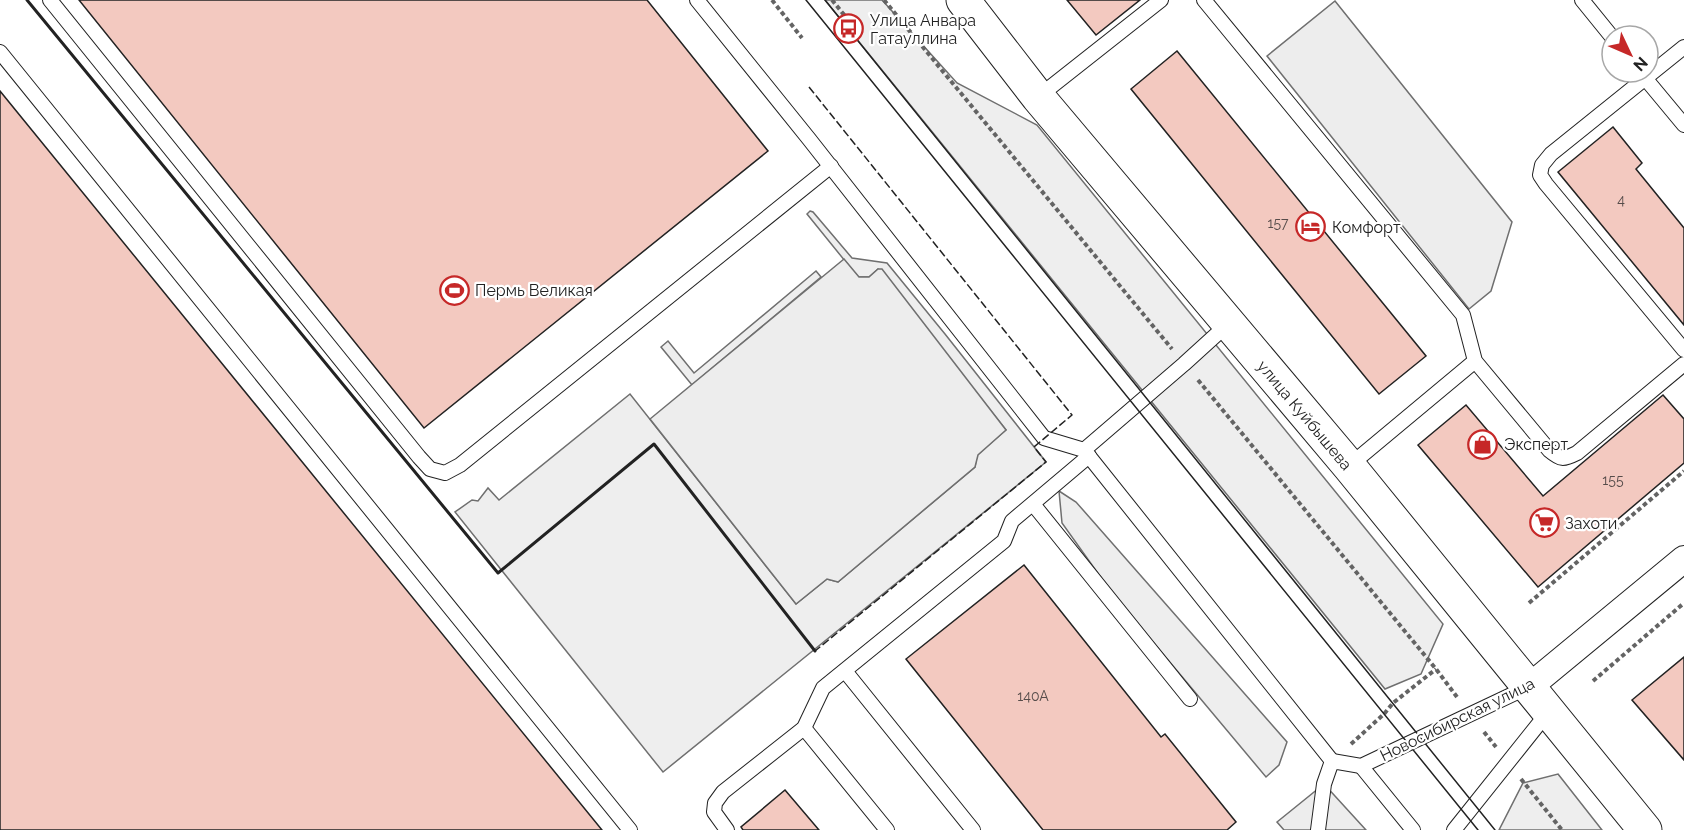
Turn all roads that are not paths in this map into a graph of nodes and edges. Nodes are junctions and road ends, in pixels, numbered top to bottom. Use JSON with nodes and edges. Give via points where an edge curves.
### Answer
{"nodes":[{"id":1,"x":50,"y":0,"type":"edge"},
{"id":2,"x":697,"y":0,"type":"edge"},
{"id":3,"x":963,"y":0,"type":"edge"},
{"id":4,"x":1161,"y":0,"type":"edge"},
{"id":5,"x":1204,"y":0,"type":"edge"},
{"id":6,"x":1582,"y":0,"type":"edge"},
{"id":7,"x":1601,"y":24,"type":"edge"},
{"id":8,"x":1684,"y":47,"type":"edge"},
{"id":9,"x":0,"y":52,"type":"edge"},
{"id":10,"x":1660,"y":63,"type":"edge"},
{"id":11,"x":1633,"y":84,"type":"edge"},
{"id":12,"x":1650,"y":84,"type":"edge"},
{"id":13,"x":1038,"y":97,"type":"junction"},
{"id":14,"x":1684,"y":125,"type":"edge"},
{"id":15,"x":831,"y":166,"type":"junction"},
{"id":16,"x":1228,"y":324,"type":"junction"},
{"id":17,"x":1684,"y":350,"type":"edge"},
{"id":18,"x":1475,"y":361,"type":"junction"},
{"id":19,"x":1684,"y":364,"type":"edge"},
{"id":20,"x":1086,"y":453,"type":"junction"},
{"id":21,"x":1348,"y":466,"type":"junction"},
{"id":22,"x":1033,"y":504,"type":"junction"},
{"id":23,"x":1684,"y":559,"type":"edge"},
{"id":24,"x":844,"y":671,"type":"junction"},
{"id":25,"x":1190,"y":699,"type":"dead end"},
{"id":26,"x":1539,"y":699,"type":"junction"},
{"id":27,"x":804,"y":728,"type":"junction"},
{"id":28,"x":1332,"y":761,"type":"junction"},
{"id":29,"x":1361,"y":766,"type":"junction"},
{"id":30,"x":630,"y":830,"type":"edge"},
{"id":31,"x":727,"y":830,"type":"edge"},
{"id":32,"x":887,"y":830,"type":"edge"},
{"id":33,"x":973,"y":830,"type":"edge"},
{"id":34,"x":1318,"y":830,"type":"edge"},
{"id":35,"x":1413,"y":830,"type":"edge"},
{"id":36,"x":1454,"y":830,"type":"edge"},
{"id":37,"x":1645,"y":830,"type":"edge"}],
"edges":[{"from":1,"to":15,"type":"lane","via":[[419,457],[430,469],[445,473],[460,465]]},
{"from":2,"to":15,"type":"lane"},
{"from":3,"to":13,"type":"main road","name":"улица Куйбышева"},
{"from":4,"to":13,"type":"lane"},
{"from":5,"to":18,"type":"lane","via":[[1463,315]]},
{"from":6,"to":7,"type":"lane"},
{"from":8,"to":10,"type":"lane"},
{"from":9,"to":30,"type":"lane"},
{"from":11,"to":17,"type":"lane","via":[[1551,154],[1540,175]]},
{"from":12,"to":14,"type":"lane"},
{"from":13,"to":16,"type":"main road","name":"улица Куйбышева"},
{"from":15,"to":20,"type":"lane","via":[[1044,438]]},
{"from":16,"to":20,"type":"lane"},
{"from":16,"to":21,"type":"main road","name":"улица Куйбышева"},
{"from":18,"to":19,"type":"lane","via":[[1549,450],[1566,459]]},
{"from":18,"to":21,"type":"lane"},
{"from":20,"to":22,"type":"lane"},
{"from":20,"to":28,"type":"lane"},
{"from":21,"to":26,"type":"main road","name":"улица Куйбышева"},
{"from":22,"to":24,"type":"lane","via":[[1012,521],[1005,541]]},
{"from":22,"to":25,"type":"lane"},
{"from":23,"to":26,"type":"street","name":"Новосибирская улица"},
{"from":24,"to":27,"type":"lane","via":[[823,688]]},
{"from":24,"to":33,"type":"lane"},
{"from":26,"to":29,"type":"lane","name":"Новосибирская улица"},
{"from":26,"to":36,"type":"lane"},
{"from":26,"to":37,"type":"main road","name":"улица Куйбышева"},
{"from":27,"to":31,"type":"lane","via":[[723,792],[714,812]]},
{"from":27,"to":32,"type":"lane"},
{"from":28,"to":29,"type":"lane","name":"Новосибирская улица"},
{"from":28,"to":34,"type":"lane","via":[[1324,784]]},
{"from":29,"to":35,"type":"lane"}]}
